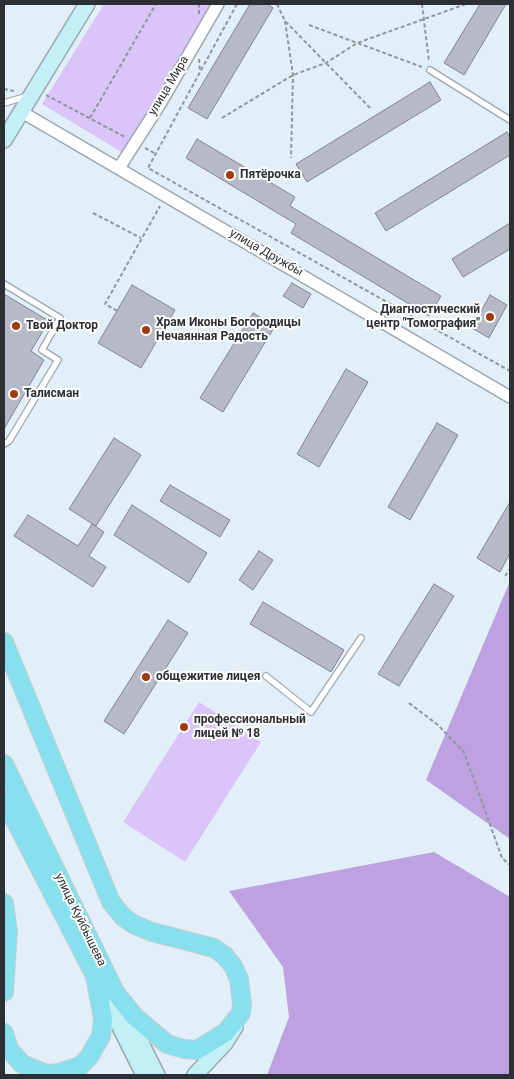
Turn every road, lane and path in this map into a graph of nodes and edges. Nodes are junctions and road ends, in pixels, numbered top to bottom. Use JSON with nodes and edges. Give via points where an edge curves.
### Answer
{"nodes":[{"id":1,"x":87,"y":4,"type":"edge"},
{"id":2,"x":156,"y":4,"type":"edge"},
{"id":3,"x":218,"y":4,"type":"edge"},
{"id":4,"x":237,"y":4,"type":"edge"},
{"id":5,"x":277,"y":4,"type":"edge"},
{"id":6,"x":422,"y":4,"type":"edge"},
{"id":7,"x":466,"y":4,"type":"edge"},
{"id":8,"x":422,"y":19,"type":"junction"},
{"id":9,"x":285,"y":21,"type":"junction"},
{"id":10,"x":309,"y":25,"type":"dead end"},
{"id":11,"x":357,"y":43,"type":"junction"},
{"id":12,"x":326,"y":63,"type":"junction"},
{"id":13,"x":430,"y":70,"type":"junction"},
{"id":14,"x":294,"y":74,"type":"junction"},
{"id":15,"x":4,"y":89,"type":"edge"},
{"id":16,"x":30,"y":95,"type":"junction"},
{"id":17,"x":4,"y":103,"type":"edge"},
{"id":18,"x":370,"y":108,"type":"dead end"},
{"id":19,"x":20,"y":111,"type":"junction"},
{"id":20,"x":90,"y":118,"type":"junction"},
{"id":21,"x":222,"y":118,"type":"dead end"},
{"id":22,"x":510,"y":120,"type":"edge"},
{"id":23,"x":4,"y":140,"type":"edge"},
{"id":24,"x":135,"y":143,"type":"junction"},
{"id":25,"x":156,"y":154,"type":"junction"},
{"id":26,"x":291,"y":158,"type":"dead end"},
{"id":27,"x":119,"y":168,"type":"junction"},
{"id":28,"x":174,"y":183,"type":"junction"},
{"id":29,"x":166,"y":196,"type":"junction"},
{"id":30,"x":93,"y":213,"type":"dead end"},
{"id":31,"x":141,"y":238,"type":"junction"},
{"id":32,"x":4,"y":284,"type":"edge"},
{"id":33,"x":117,"y":311,"type":"dead end"},
{"id":34,"x":510,"y":372,"type":"edge"},
{"id":35,"x":510,"y":397,"type":"edge"},
{"id":36,"x":4,"y":444,"type":"edge"},
{"id":37,"x":510,"y":569,"type":"edge"},
{"id":38,"x":505,"y":576,"type":"dead end"},
{"id":39,"x":361,"y":638,"type":"dead end"},
{"id":40,"x":4,"y":642,"type":"edge"},
{"id":41,"x":266,"y":676,"type":"dead end"},
{"id":42,"x":409,"y":703,"type":"dead end"},
{"id":43,"x":4,"y":764,"type":"edge"},
{"id":44,"x":4,"y":799,"type":"edge"},
{"id":45,"x":510,"y":865,"type":"edge"},
{"id":46,"x":4,"y":903,"type":"edge"},
{"id":47,"x":5,"y":960,"type":"edge"},
{"id":48,"x":95,"y":976,"type":"junction"},
{"id":49,"x":4,"y":992,"type":"edge"},
{"id":50,"x":115,"y":992,"type":"junction"},
{"id":51,"x":240,"y":1013,"type":"junction"},
{"id":52,"x":4,"y":1037,"type":"edge"},
{"id":53,"x":50,"y":1075,"type":"edge"},
{"id":54,"x":144,"y":1075,"type":"edge"},
{"id":55,"x":157,"y":1075,"type":"edge"},
{"id":56,"x":194,"y":1075,"type":"edge"}],
"edges":[{"from":1,"to":16,"type":"main road"},
{"from":2,"to":20,"type":"path"},
{"from":3,"to":24,"type":"street","name":"улица Мира"},
{"from":4,"to":25,"type":"path"},
{"from":5,"to":9,"type":"path"},
{"from":6,"to":8,"type":"path"},
{"from":7,"to":8,"type":"path"},
{"from":8,"to":11,"type":"path"},
{"from":8,"to":13,"type":"path"},
{"from":9,"to":12,"type":"path"},
{"from":9,"to":14,"type":"path"},
{"from":10,"to":11,"type":"path"},
{"from":11,"to":12,"type":"path"},
{"from":11,"to":13,"type":"path"},
{"from":12,"to":14,"type":"path"},
{"from":12,"to":18,"type":"path"},
{"from":13,"to":22,"type":"lane"},
{"from":14,"to":21,"type":"path"},
{"from":14,"to":26,"type":"path"},
{"from":15,"to":16,"type":"path"},
{"from":16,"to":17,"type":"lane"},
{"from":16,"to":19,"type":"main road"},
{"from":16,"to":20,"type":"path","via":[[48,95]]},
{"from":19,"to":23,"type":"main road"},
{"from":19,"to":27,"type":"street","name":"улица Дружбы"},
{"from":20,"to":24,"type":"path"},
{"from":24,"to":25,"type":"path"},
{"from":24,"to":27,"type":"street","name":"улица Мира"},
{"from":25,"to":28,"type":"path","via":[[148,168]]},
{"from":27,"to":29,"type":"street","name":"улица Дружбы"},
{"from":28,"to":29,"type":"path"},
{"from":28,"to":34,"type":"path"},
{"from":29,"to":31,"type":"path"},
{"from":29,"to":35,"type":"street","name":"улица Дружбы"},
{"from":30,"to":31,"type":"path"},
{"from":31,"to":33,"type":"path","via":[[106,304]]},
{"from":32,"to":36,"type":"lane","via":[[60,318],[42,350],[58,360],[9,441]]},
{"from":37,"to":38,"type":"path"},
{"from":39,"to":41,"type":"lane","via":[[311,712]]},
{"from":40,"to":51,"type":"main road","via":[[111,902],[123,917],[135,925],[200,943],[224,956],[239,979],[242,994]]},
{"from":42,"to":45,"type":"path","via":[[438,725],[464,752],[502,858]]},
{"from":43,"to":50,"type":"main road","name":"улица Куйбышева"},
{"from":44,"to":48,"type":"main road","name":"улица Куйбышева"},
{"from":46,"to":47,"type":"main road","via":[[8,932]]},
{"from":47,"to":49,"type":"main road"},
{"from":48,"to":53,"type":"main road","via":[[103,1019],[101,1036],[80,1066]]},
{"from":48,"to":54,"type":"main road","name":"улица Куйбышева"},
{"from":50,"to":51,"type":"main road","via":[[148,1030],[168,1044],[184,1049],[197,1050],[216,1040]]},
{"from":50,"to":55,"type":"main road","name":"улица Куйбышева"},
{"from":51,"to":56,"type":"main road","via":[[225,1043]]},
{"from":52,"to":53,"type":"main road","via":[[22,1064]]}]}
